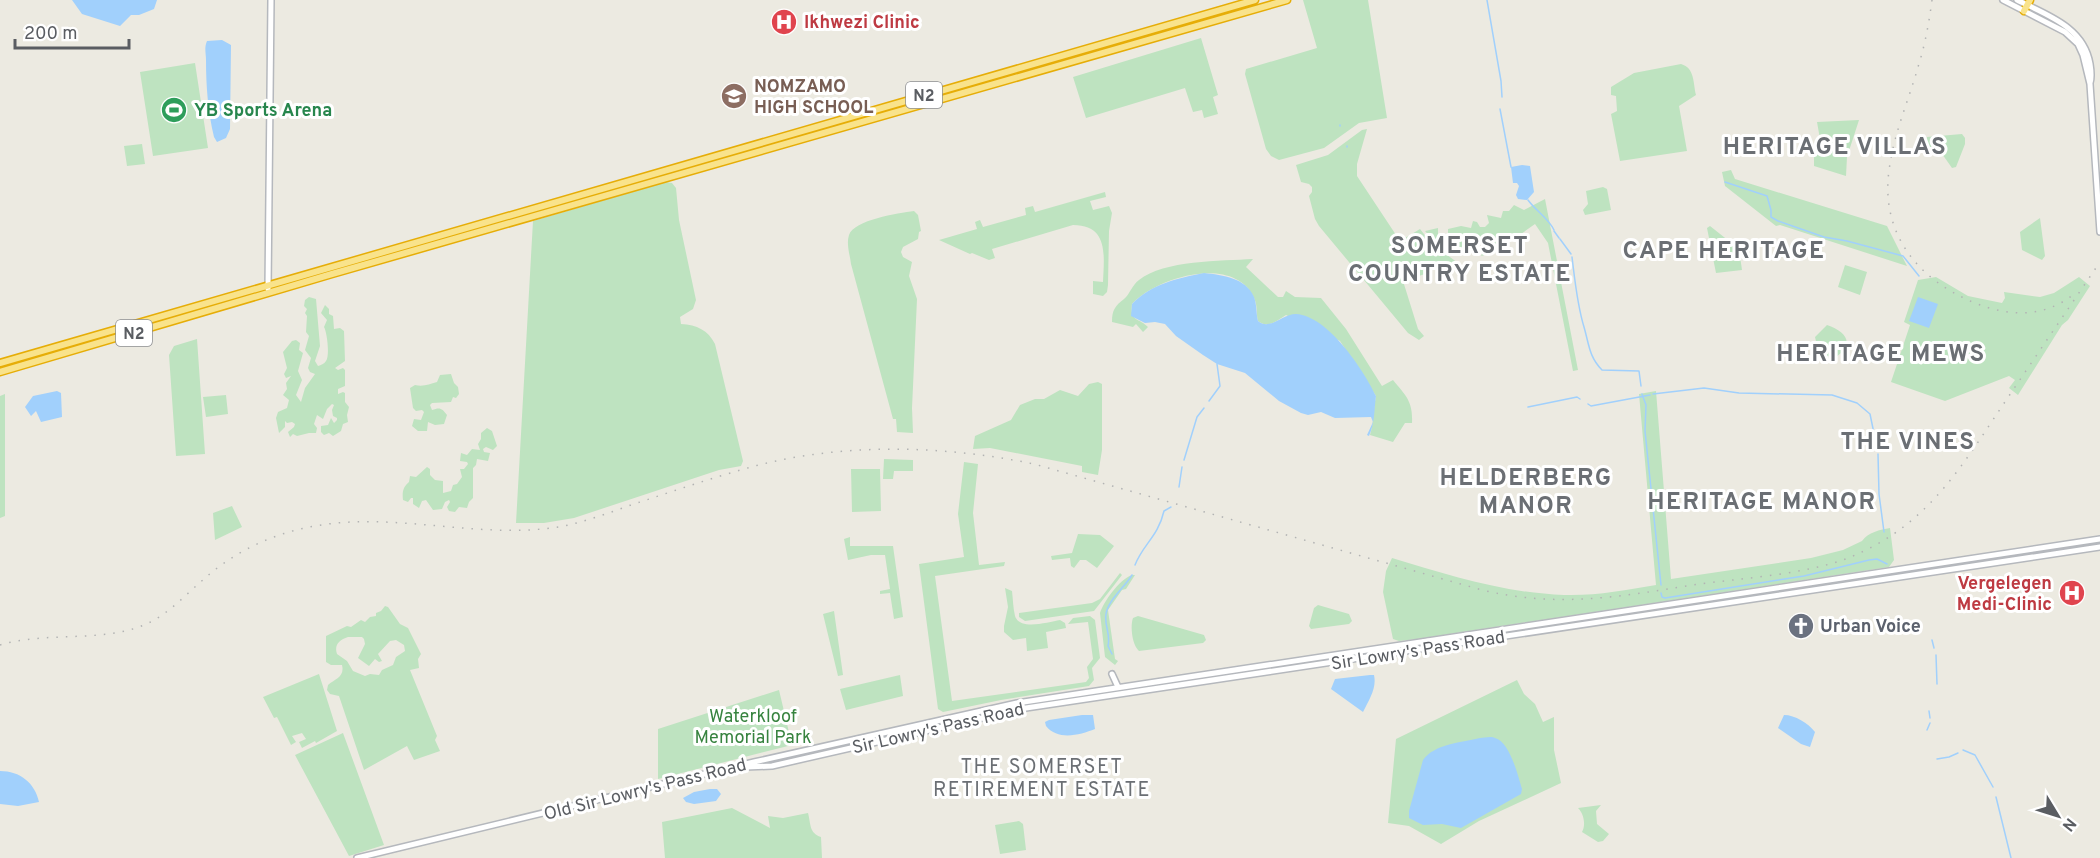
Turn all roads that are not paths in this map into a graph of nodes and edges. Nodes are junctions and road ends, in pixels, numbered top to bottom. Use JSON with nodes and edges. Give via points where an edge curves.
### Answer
{"nodes":[{"id":1,"x":271,"y":0,"type":"edge"},
{"id":2,"x":1256,"y":0,"type":"edge"},
{"id":3,"x":1287,"y":0,"type":"edge"},
{"id":4,"x":2003,"y":0,"type":"edge"},
{"id":5,"x":2017,"y":0,"type":"edge"},
{"id":6,"x":2027,"y":5,"type":"edge"},
{"id":7,"x":2100,"y":232,"type":"edge"},
{"id":8,"x":268,"y":285,"type":"junction"},
{"id":9,"x":269,"y":294,"type":"junction"},
{"id":10,"x":0,"y":363,"type":"edge"},
{"id":11,"x":0,"y":372,"type":"edge"},
{"id":12,"x":2100,"y":539,"type":"edge"},
{"id":13,"x":2100,"y":547,"type":"edge"},
{"id":14,"x":1112,"y":674,"type":"dead end"},
{"id":15,"x":1118,"y":687,"type":"junction"},
{"id":16,"x":934,"y":721,"type":"joint"},
{"id":17,"x":738,"y":767,"type":"junction"},
{"id":18,"x":357,"y":858,"type":"edge"}],
"edges":[{"from":1,"to":8,"type":"main road"},
{"from":2,"to":8,"type":"highway","number":"N2"},
{"from":3,"to":9,"type":"highway","number":"N2"},
{"from":4,"to":6,"type":"main road"},
{"from":5,"to":6,"type":"main road"},
{"from":6,"to":7,"type":"main road","via":[[2063,23],[2077,35],[2088,58]]},
{"from":8,"to":9,"type":"main road"},
{"from":8,"to":10,"type":"highway","number":"N2"},
{"from":9,"to":11,"type":"highway","number":"N2"},
{"from":12,"to":15,"type":"main road","name":"Sir Lowry's Pass Road"},
{"from":13,"to":17,"type":"main road","name":"Sir Lowry's Pass Road","via":[[1036,706],[772,766]]},
{"from":14,"to":15,"type":"main road"},
{"from":15,"to":16,"type":"main road","name":"Sir Lowry's Pass Road"},
{"from":16,"to":17,"type":"main road","name":"Old Sir Lowry's Pass Road"},
{"from":17,"to":18,"type":"main road","name":"Old Sir Lowry's Pass Road"}]}
